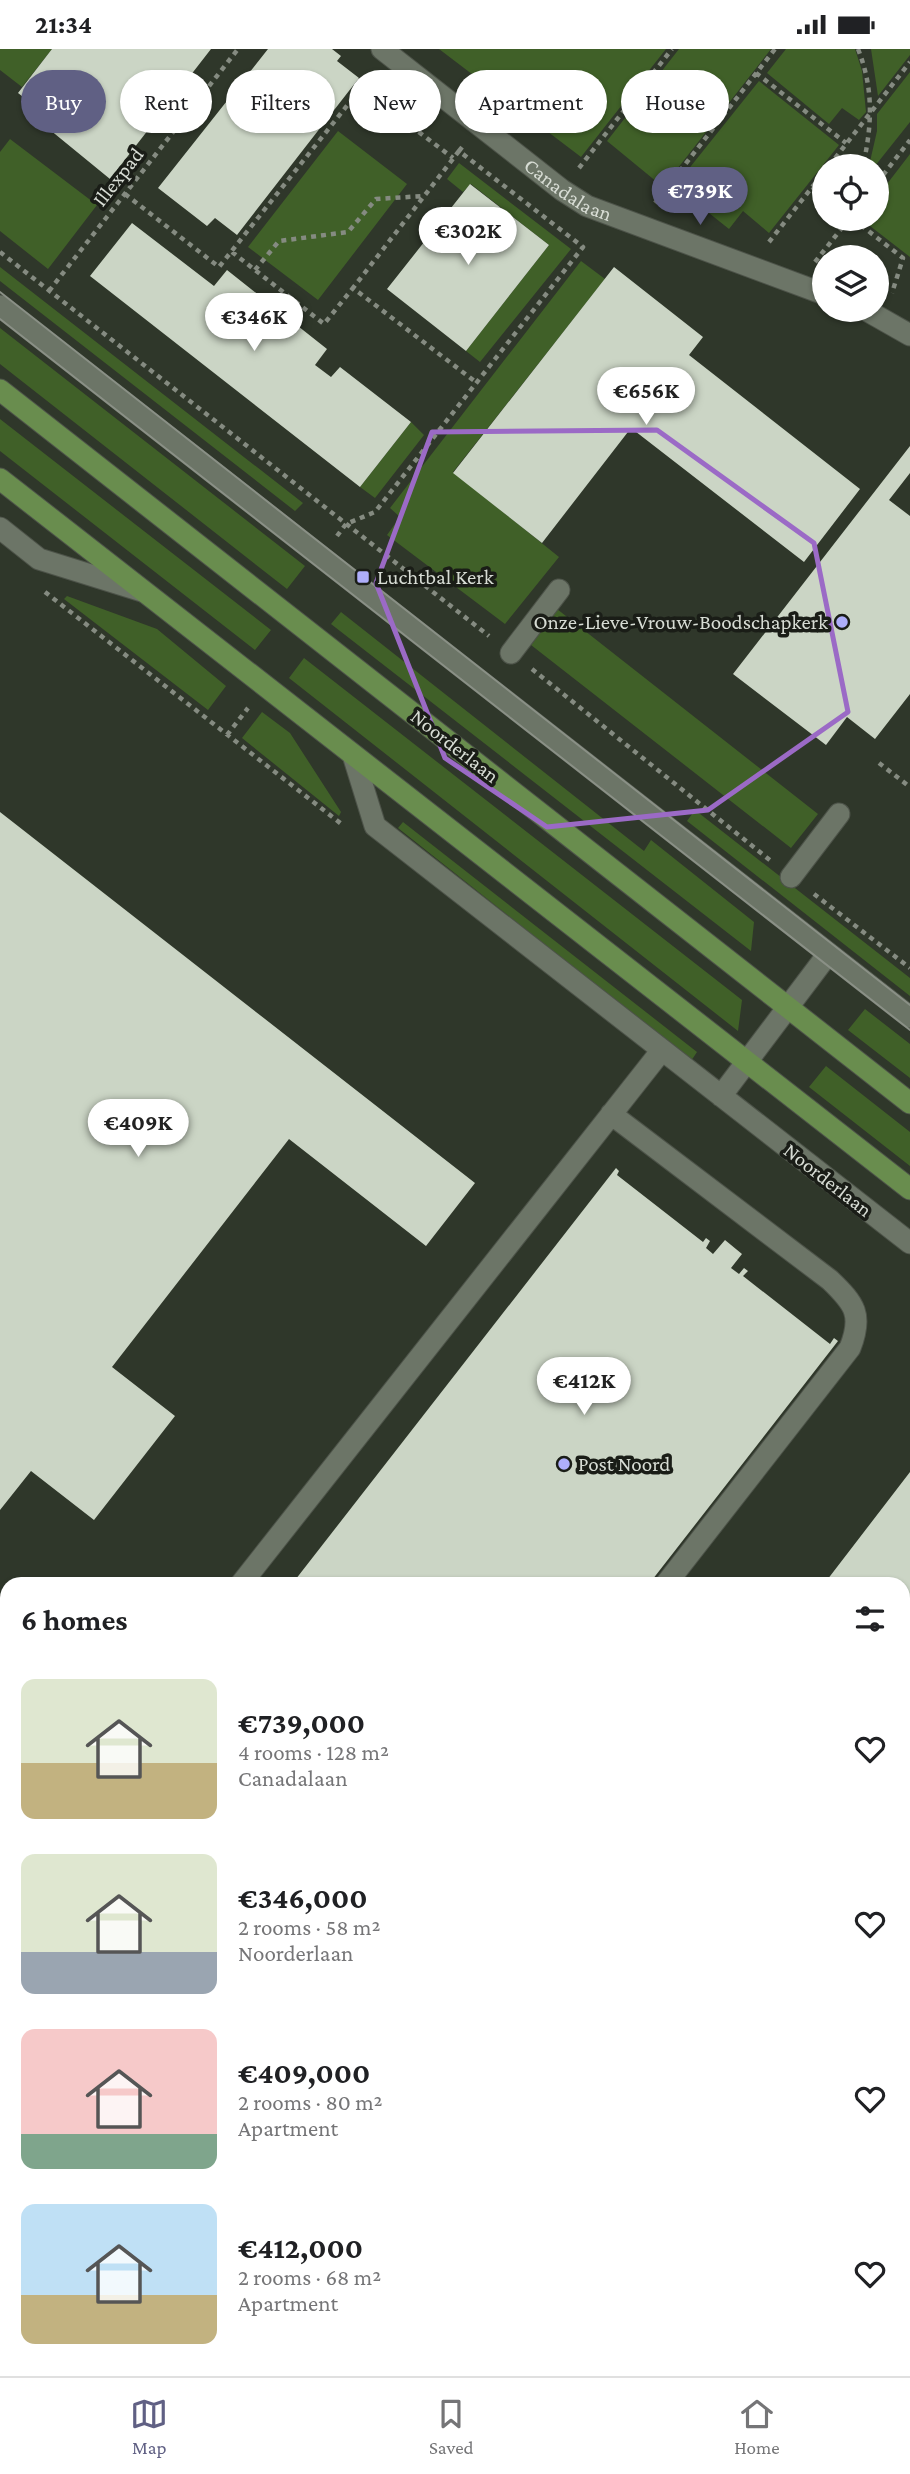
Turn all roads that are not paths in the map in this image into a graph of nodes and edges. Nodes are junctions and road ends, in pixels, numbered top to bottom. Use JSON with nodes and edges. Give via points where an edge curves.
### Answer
{"nodes":[{"id":1,"x":382,"y":49,"type":"edge"},
{"id":2,"x":812,"y":290,"type":"edge"},
{"id":3,"x":0,"y":306,"type":"edge"},
{"id":4,"x":888,"y":322,"type":"edge"},
{"id":5,"x":910,"y":335,"type":"edge"},
{"id":6,"x":0,"y":390,"type":"edge"},
{"id":7,"x":0,"y":479,"type":"edge"},
{"id":8,"x":0,"y":528,"type":"edge"},
{"id":9,"x":559,"y":590,"type":"dead end"},
{"id":10,"x":142,"y":591,"type":"junction"},
{"id":11,"x":511,"y":653,"type":"road end"},
{"id":12,"x":353,"y":755,"type":"junction"},
{"id":13,"x":839,"y":814,"type":"dead end"},
{"id":14,"x":792,"y":877,"type":"road end"},
{"id":15,"x":828,"y":954,"type":"junction"},
{"id":16,"x":788,"y":1007,"type":"junction"},
{"id":17,"x":910,"y":1017,"type":"edge"},
{"id":18,"x":662,"y":1049,"type":"junction"},
{"id":19,"x":746,"y":1063,"type":"junction"},
{"id":20,"x":721,"y":1096,"type":"junction"},
{"id":21,"x":910,"y":1103,"type":"edge"},
{"id":22,"x":611,"y":1114,"type":"junction"},
{"id":23,"x":910,"y":1189,"type":"edge"},
{"id":24,"x":910,"y":1243,"type":"edge"},
{"id":25,"x":247,"y":1577,"type":"edge"},
{"id":26,"x":671,"y":1577,"type":"edge"}],
"edges":[{"from":1,"to":2,"type":"street","name":"Canadalaan","via":[[562,190],[607,216]]},
{"from":3,"to":15,"type":"street"},
{"from":4,"to":5,"type":"street"},
{"from":6,"to":16,"type":"main road","name":"Noorderlaan"},
{"from":7,"to":10,"type":"main road","name":"Noorderlaan"},
{"from":8,"to":10,"type":"street","name":"Noorderlaan","via":[[39,559]]},
{"from":9,"to":11,"type":"street"},
{"from":10,"to":12,"type":"main road","name":"Noorderlaan"},
{"from":12,"to":18,"type":"street","name":"Noorderlaan","via":[[375,826]]},
{"from":12,"to":19,"type":"main road","name":"Noorderlaan"},
{"from":13,"to":14,"type":"street"},
{"from":15,"to":16,"type":"street"},
{"from":15,"to":17,"type":"street"},
{"from":16,"to":19,"type":"street"},
{"from":16,"to":21,"type":"main road","name":"Noorderlaan"},
{"from":18,"to":20,"type":"street","name":"Noorderlaan"},
{"from":18,"to":22,"type":"street"},
{"from":19,"to":20,"type":"street"},
{"from":19,"to":23,"type":"main road","name":"Noorderlaan"},
{"from":20,"to":24,"type":"street","name":"Noorderlaan"},
{"from":22,"to":25,"type":"street"},
{"from":22,"to":26,"type":"street","via":[[830,1280],[848,1297],[858,1328],[850,1349]]}]}
